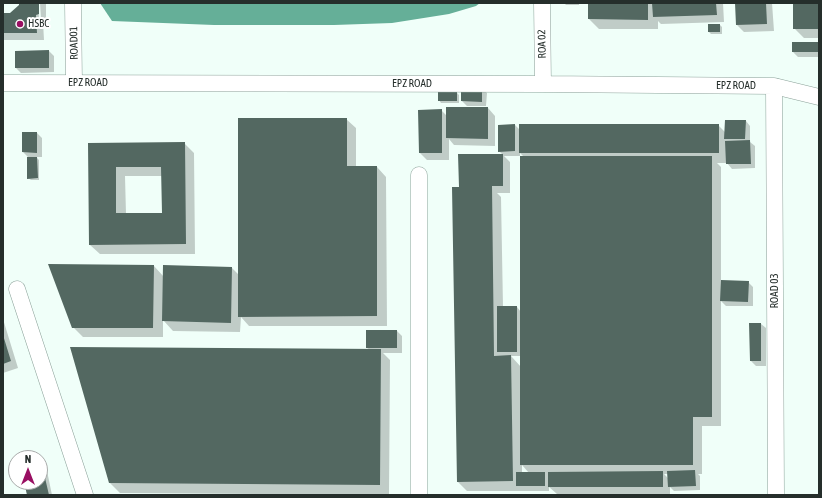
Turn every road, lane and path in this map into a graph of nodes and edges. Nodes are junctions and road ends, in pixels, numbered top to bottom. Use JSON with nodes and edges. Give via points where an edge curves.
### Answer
{"nodes":[{"id":1,"x":73,"y":3,"type":"edge"},
{"id":2,"x":542,"y":3,"type":"edge"},
{"id":3,"x":3,"y":83,"type":"edge"},
{"id":4,"x":74,"y":84,"type":"junction"},
{"id":5,"x":543,"y":84,"type":"junction"},
{"id":6,"x":774,"y":86,"type":"junction"},
{"id":7,"x":819,"y":96,"type":"edge"},
{"id":8,"x":419,"y":175,"type":"dead end"},
{"id":9,"x":17,"y":289,"type":"dead end"},
{"id":10,"x":85,"y":495,"type":"edge"},
{"id":11,"x":419,"y":495,"type":"edge"},
{"id":12,"x":776,"y":495,"type":"edge"}],
"edges":[{"from":1,"to":4,"type":"street","name":"ROAD01"},
{"from":2,"to":5,"type":"street","name":"ROA 02"},
{"from":3,"to":4,"type":"street","name":"EPZ ROAD"},
{"from":4,"to":5,"type":"street","name":"EPZ ROAD"},
{"from":5,"to":6,"type":"street","name":"EPZ ROAD"},
{"from":6,"to":7,"type":"street","name":"EPZ ROAD"},
{"from":6,"to":12,"type":"street","name":"ROAD 03"},
{"from":8,"to":11,"type":"street"},
{"from":9,"to":10,"type":"street"}]}
